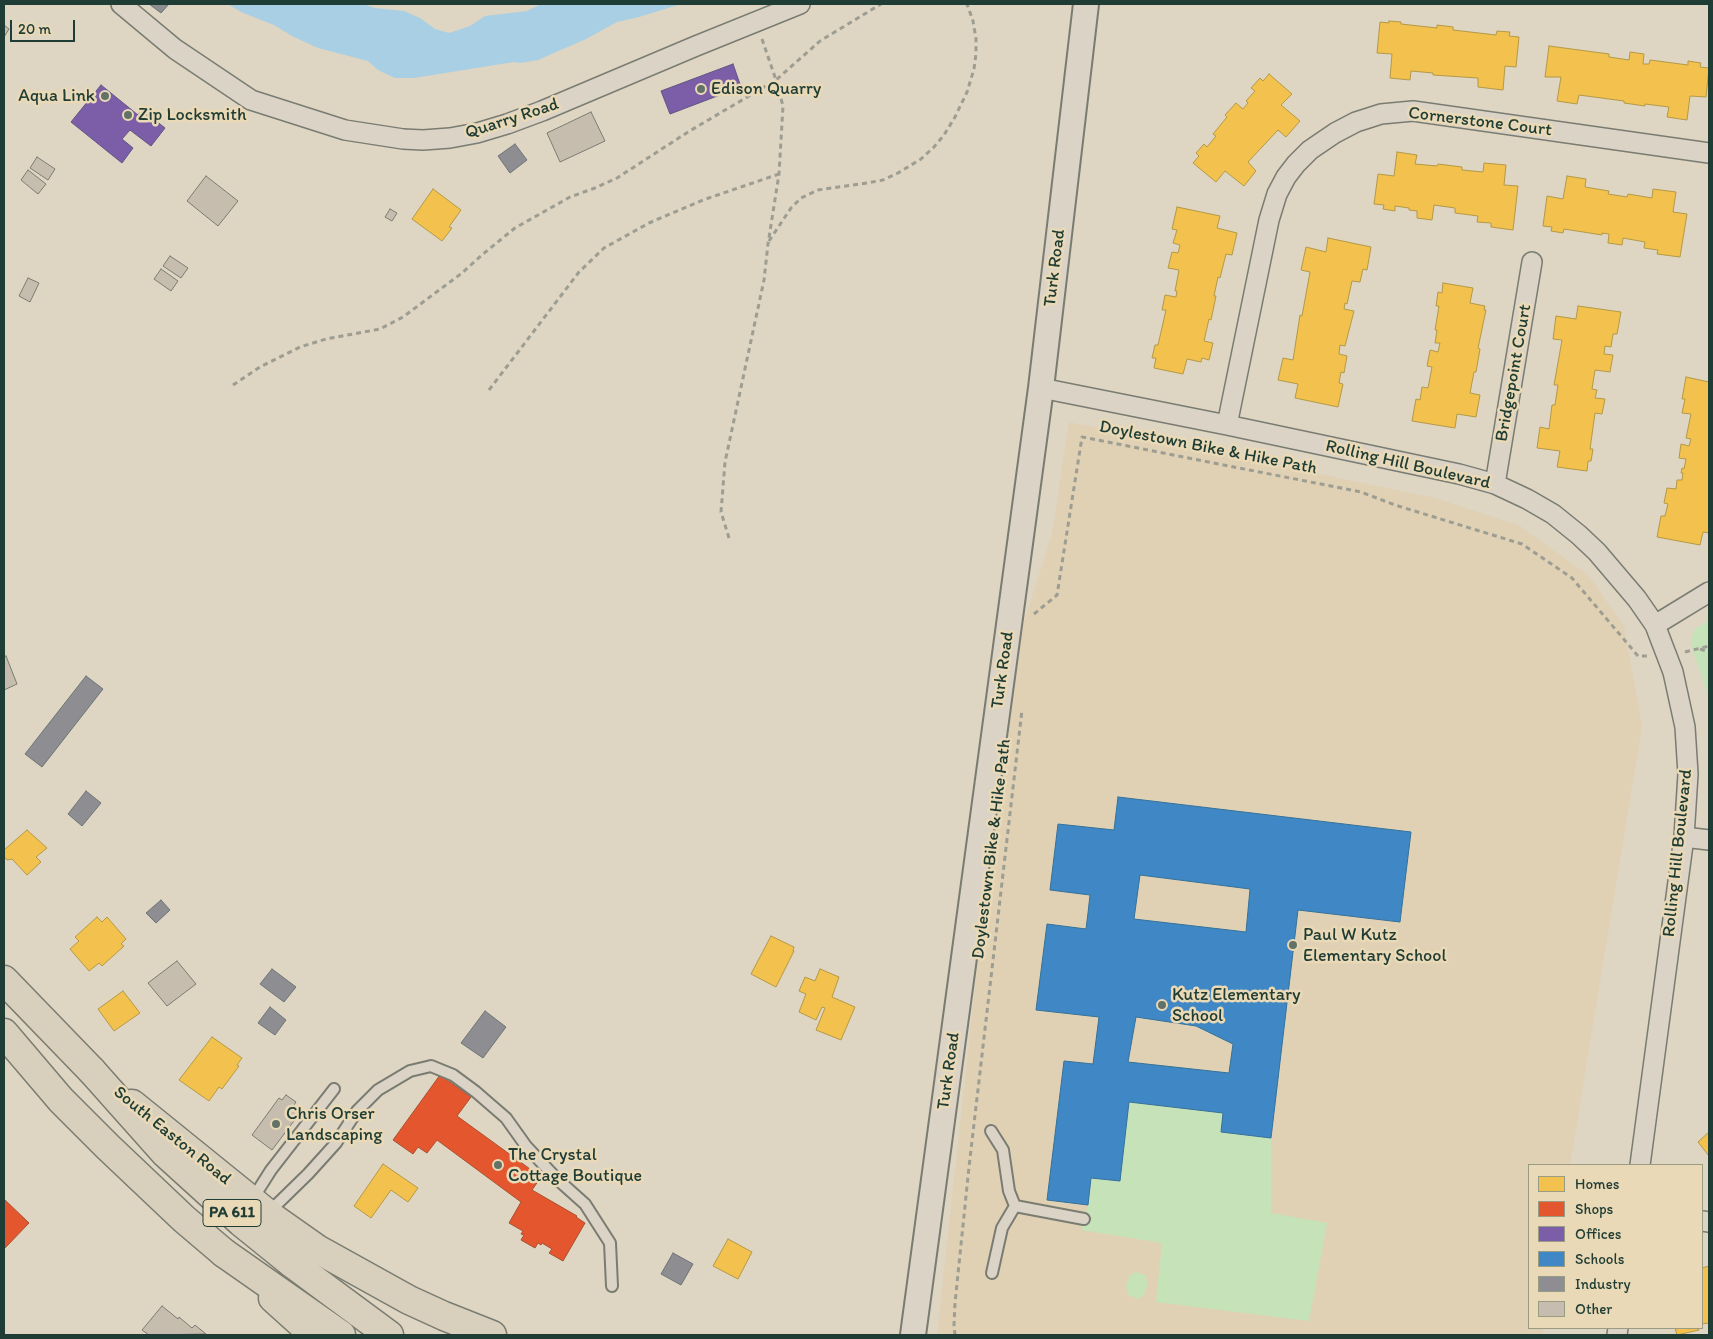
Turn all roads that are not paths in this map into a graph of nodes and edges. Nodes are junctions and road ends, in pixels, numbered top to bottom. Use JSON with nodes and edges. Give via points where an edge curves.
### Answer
{"nodes":[{"id":1,"x":121,"y":4,"type":"edge"},
{"id":2,"x":800,"y":4,"type":"edge"},
{"id":3,"x":1086,"y":4,"type":"edge"},
{"id":4,"x":1709,"y":153,"type":"edge"},
{"id":5,"x":1532,"y":262,"type":"dead end"},
{"id":6,"x":1041,"y":388,"type":"junction"},
{"id":7,"x":1227,"y":425,"type":"junction"},
{"id":8,"x":1495,"y":484,"type":"junction"},
{"id":9,"x":1709,"y":592,"type":"edge"},
{"id":10,"x":1654,"y":624,"type":"junction"},
{"id":11,"x":1684,"y":837,"type":"junction"},
{"id":12,"x":1709,"y":840,"type":"edge"},
{"id":13,"x":4,"y":980,"type":"edge"},
{"id":14,"x":4,"y":1033,"type":"edge"},
{"id":15,"x":92,"y":1071,"type":"junction"},
{"id":16,"x":334,"y":1089,"type":"dead end"},
{"id":17,"x":991,"y":1131,"type":"dead end"},
{"id":18,"x":1640,"y":1164,"type":"edge"},
{"id":19,"x":1015,"y":1206,"type":"junction"},
{"id":20,"x":260,"y":1207,"type":"junction"},
{"id":21,"x":1084,"y":1219,"type":"dead end"},
{"id":22,"x":224,"y":1253,"type":"junction"},
{"id":23,"x":992,"y":1273,"type":"dead end"},
{"id":24,"x":612,"y":1286,"type":"dead end"},
{"id":25,"x":314,"y":1335,"type":"edge"},
{"id":26,"x":341,"y":1335,"type":"edge"},
{"id":27,"x":388,"y":1335,"type":"edge"},
{"id":28,"x":492,"y":1335,"type":"edge"},
{"id":29,"x":913,"y":1335,"type":"edge"}],
"edges":[{"from":1,"to":2,"type":"street","name":"Quarry Road","via":[[175,49],[251,100],[345,130],[423,140],[477,134],[507,124]]},
{"from":3,"to":6,"type":"street","name":"Turk Road"},
{"from":4,"to":7,"type":"street","name":"Cornerstone Court","via":[[1413,111],[1381,114],[1335,133],[1296,164],[1277,194]]},
{"from":5,"to":8,"type":"street","name":"Bridgepoint Court"},
{"from":6,"to":7,"type":"street","name":"Rolling Hill Boulevard"},
{"from":6,"to":29,"type":"street","name":"Turk Road"},
{"from":7,"to":8,"type":"street","name":"Rolling Hill Boulevard"},
{"from":8,"to":10,"type":"street","name":"Rolling Hill Boulevard","via":[[1553,514],[1579,535],[1622,581]]},
{"from":9,"to":10,"type":"street"},
{"from":10,"to":11,"type":"street","name":"Rolling Hill Boulevard","via":[[1673,672],[1685,726],[1688,774]]},
{"from":11,"to":12,"type":"street"},
{"from":11,"to":18,"type":"street","name":"Rolling Hill Boulevard"},
{"from":13,"to":15,"type":"main road","name":"South Easton Road","number":"PA 611"},
{"from":14,"to":22,"type":"main road","number":"PA 611","via":[[61,1100],[184,1219]]},
{"from":15,"to":20,"type":"main road","name":"South Easton Road"},
{"from":15,"to":27,"type":"main road","number":"PA 611","via":[[165,1153],[241,1222]]},
{"from":16,"to":20,"type":"lane","via":[[271,1170]]},
{"from":17,"to":19,"type":"lane","via":[[1003,1150],[1008,1191]]},
{"from":19,"to":21,"type":"lane"},
{"from":19,"to":23,"type":"lane","via":[[1002,1228]]},
{"from":20,"to":24,"type":"lane","via":[[308,1174],[378,1090],[410,1071],[431,1066],[452,1075],[506,1118],[526,1146],[585,1204],[610,1243]]},
{"from":20,"to":28,"type":"main road","name":"South Easton Road","via":[[317,1249],[356,1272],[409,1300]]},
{"from":22,"to":25,"type":"main road"},
{"from":22,"to":26,"type":"main road","number":"PA 611"}]}
